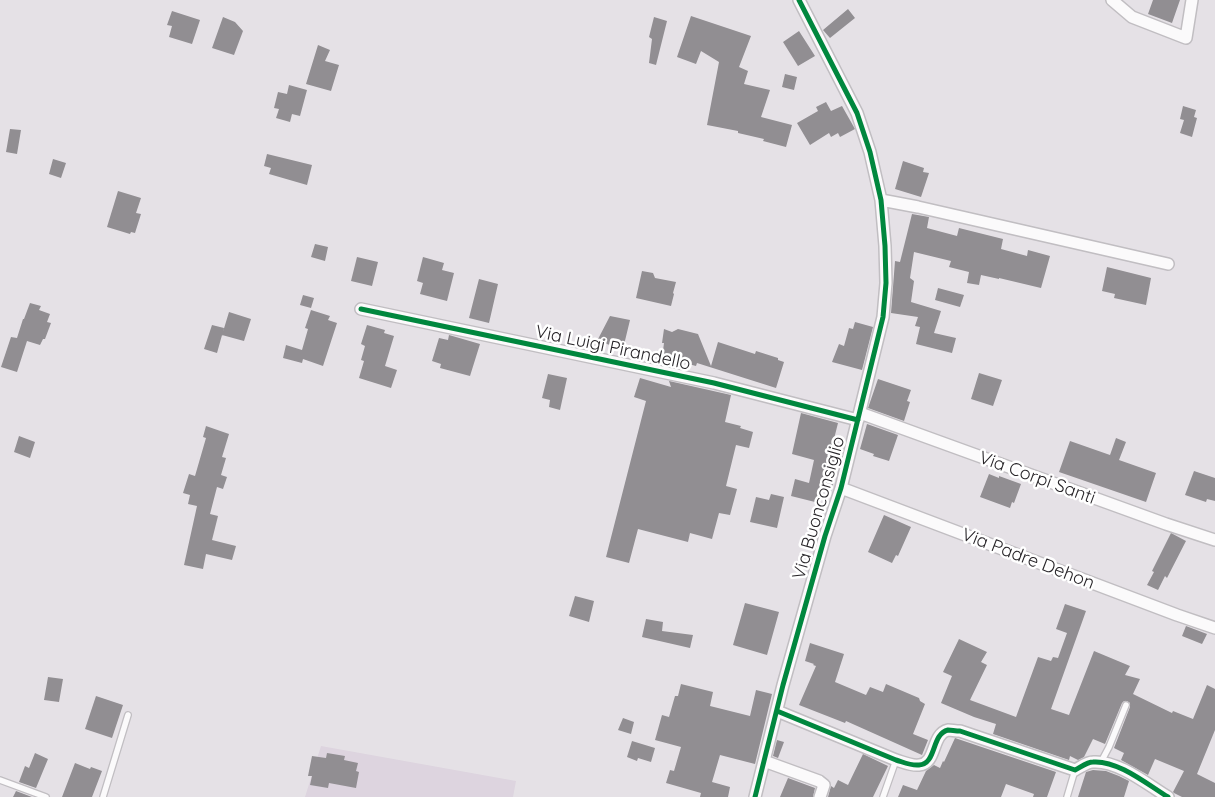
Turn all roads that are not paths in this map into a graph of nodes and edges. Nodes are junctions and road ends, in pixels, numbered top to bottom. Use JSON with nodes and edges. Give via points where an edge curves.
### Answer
{"nodes":[{"id":1,"x":799,"y":0,"type":"edge"},
{"id":2,"x":1112,"y":0,"type":"edge"},
{"id":3,"x":1192,"y":0,"type":"edge"},
{"id":4,"x":881,"y":200,"type":"junction"},
{"id":5,"x":1168,"y":264,"type":"dead end"},
{"id":6,"x":362,"y":309,"type":"dead end"},
{"id":7,"x":859,"y":417,"type":"junction"},
{"id":8,"x":841,"y":488,"type":"junction"},
{"id":9,"x":1215,"y":540,"type":"edge"},
{"id":10,"x":1215,"y":628,"type":"edge"},
{"id":11,"x":1126,"y":706,"type":"dead end"},
{"id":12,"x":776,"y":711,"type":"junction"},
{"id":13,"x":128,"y":715,"type":"dead end"},
{"id":14,"x":896,"y":760,"type":"junction"},
{"id":15,"x":764,"y":761,"type":"junction"},
{"id":16,"x":1101,"y":762,"type":"junction"},
{"id":17,"x":1075,"y":770,"type":"junction"},
{"id":18,"x":0,"y":780,"type":"edge"},
{"id":19,"x":46,"y":797,"type":"edge"},
{"id":20,"x":103,"y":797,"type":"edge"},
{"id":21,"x":755,"y":797,"type":"edge"},
{"id":22,"x":820,"y":797,"type":"edge"},
{"id":23,"x":883,"y":797,"type":"edge"},
{"id":24,"x":1067,"y":797,"type":"edge"},
{"id":25,"x":1168,"y":797,"type":"edge"}],
"edges":[{"from":1,"to":4,"type":"street","name":"Via Buonconsiglio","via":[[857,113]]},
{"from":2,"to":3,"type":"street","via":[[1132,18],[1186,38]]},
{"from":4,"to":5,"type":"street"},
{"from":4,"to":7,"type":"street","name":"Via Buonconsiglio","via":[[886,274],[884,308]]},
{"from":6,"to":7,"type":"street","name":"Via Luigi Pirandello"},
{"from":7,"to":8,"type":"street","name":"Via Buonconsiglio"},
{"from":7,"to":9,"type":"street","name":"Via Corpi Santi"},
{"from":8,"to":10,"type":"street","name":"Via Padre Dehon"},
{"from":8,"to":12,"type":"street","name":"Via Buonconsiglio"},
{"from":11,"to":16,"type":"lane"},
{"from":12,"to":14,"type":"street"},
{"from":12,"to":15,"type":"street","name":"Via Buonconsiglio"},
{"from":13,"to":20,"type":"lane"},
{"from":14,"to":17,"type":"street","via":[[922,766],[928,761],[939,735],[947,730],[960,731]]},
{"from":14,"to":23,"type":"lane"},
{"from":15,"to":21,"type":"street","name":"Via Buonconsiglio"},
{"from":15,"to":22,"type":"street","via":[[819,781],[824,785]]},
{"from":16,"to":17,"type":"street","via":[[1092,762]]},
{"from":16,"to":25,"type":"street","via":[[1127,770]]},
{"from":17,"to":24,"type":"lane"},
{"from":18,"to":19,"type":"lane"}]}
